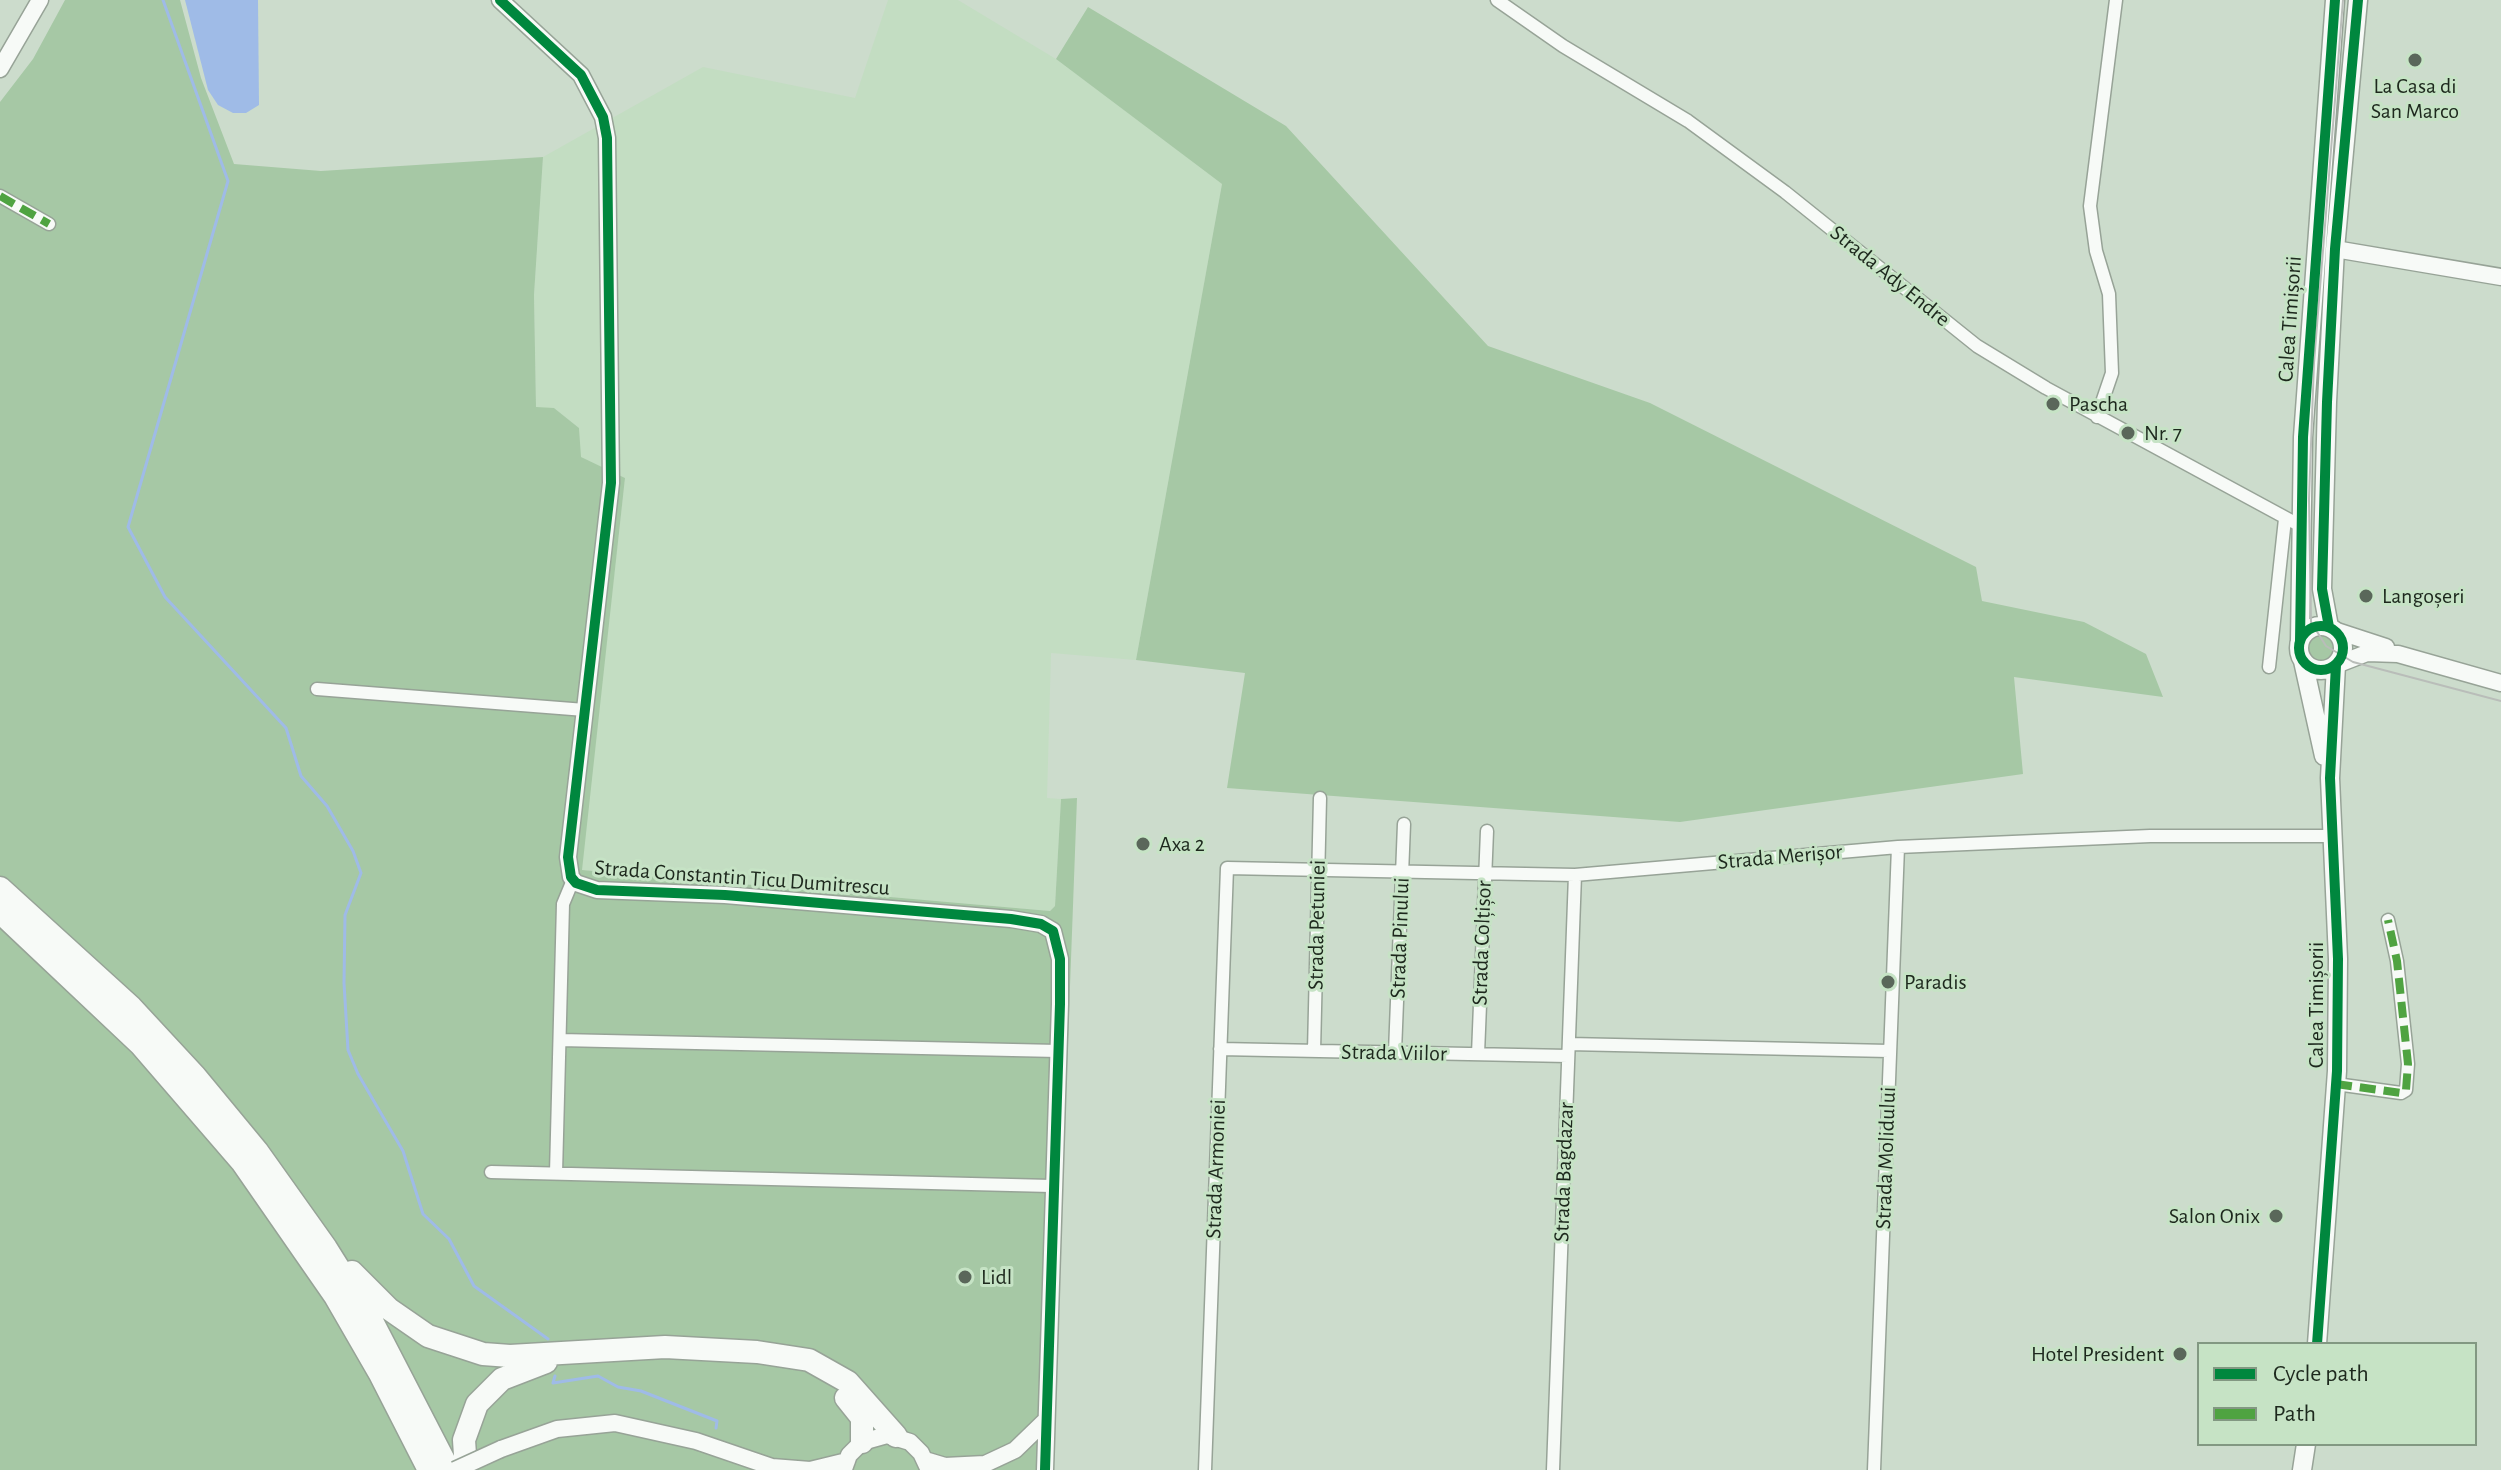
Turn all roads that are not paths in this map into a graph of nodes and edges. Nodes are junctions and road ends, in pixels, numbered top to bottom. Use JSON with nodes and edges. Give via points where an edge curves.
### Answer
{"nodes":[{"id":1,"x":40,"y":0,"type":"edge"},
{"id":2,"x":500,"y":0,"type":"edge"},
{"id":3,"x":2116,"y":0,"type":"edge"},
{"id":4,"x":2335,"y":0,"type":"edge"},
{"id":5,"x":2358,"y":0,"type":"edge"},
{"id":6,"x":1504,"y":2,"type":"edge"},
{"id":7,"x":0,"y":69,"type":"edge"},
{"id":8,"x":0,"y":196,"type":"edge"},
{"id":9,"x":49,"y":224,"type":"dead end"},
{"id":10,"x":2335,"y":249,"type":"junction"},
{"id":11,"x":2501,"y":277,"type":"edge"},
{"id":12,"x":2097,"y":417,"type":"junction"},
{"id":13,"x":2292,"y":522,"type":"junction"},
{"id":14,"x":2332,"y":629,"type":"junction"},
{"id":15,"x":2300,"y":641,"type":"junction"},
{"id":16,"x":2398,"y":654,"type":"junction"},
{"id":17,"x":2303,"y":661,"type":"junction"},
{"id":18,"x":2336,"y":665,"type":"junction"},
{"id":19,"x":2269,"y":667,"type":"dead end"},
{"id":20,"x":2501,"y":683,"type":"edge"},
{"id":21,"x":317,"y":689,"type":"dead end"},
{"id":22,"x":585,"y":710,"type":"junction"},
{"id":23,"x":2330,"y":778,"type":"junction"},
{"id":24,"x":1320,"y":798,"type":"dead end"},
{"id":25,"x":1404,"y":824,"type":"dead end"},
{"id":26,"x":1487,"y":831,"type":"dead end"},
{"id":27,"x":2333,"y":836,"type":"junction"},
{"id":28,"x":1898,"y":847,"type":"junction"},
{"id":29,"x":1227,"y":868,"type":"joint"},
{"id":30,"x":1319,"y":871,"type":"junction"},
{"id":31,"x":1402,"y":871,"type":"junction"},
{"id":32,"x":1485,"y":872,"type":"junction"},
{"id":33,"x":1575,"y":875,"type":"junction"},
{"id":34,"x":573,"y":880,"type":"junction"},
{"id":35,"x":0,"y":888,"type":"edge"},
{"id":36,"x":0,"y":912,"type":"edge"},
{"id":37,"x":2388,"y":920,"type":"dead end"},
{"id":38,"x":560,"y":1040,"type":"junction"},
{"id":39,"x":1220,"y":1049,"type":"junction"},
{"id":40,"x":1568,"y":1050,"type":"junction"},
{"id":41,"x":1058,"y":1051,"type":"junction"},
{"id":42,"x":1314,"y":1051,"type":"junction"},
{"id":43,"x":1889,"y":1051,"type":"junction"},
{"id":44,"x":1395,"y":1052,"type":"junction"},
{"id":45,"x":1478,"y":1054,"type":"junction"},
{"id":46,"x":2336,"y":1084,"type":"junction"},
{"id":47,"x":491,"y":1172,"type":"dead end"},
{"id":48,"x":556,"y":1173,"type":"junction"},
{"id":49,"x":1051,"y":1186,"type":"junction"},
{"id":50,"x":326,"y":1248,"type":"junction"},
{"id":51,"x":2317,"y":1342,"type":"edge"},
{"id":52,"x":704,"y":1350,"type":"junction"},
{"id":53,"x":594,"y":1351,"type":"junction"},
{"id":54,"x":393,"y":1397,"type":"junction"},
{"id":55,"x":1046,"y":1420,"type":"junction"},
{"id":56,"x":896,"y":1436,"type":"junction"},
{"id":57,"x":679,"y":1438,"type":"junction"},
{"id":58,"x":1031,"y":1438,"type":"junction"},
{"id":59,"x":862,"y":1442,"type":"junction"},
{"id":60,"x":2308,"y":1446,"type":"edge"},
{"id":61,"x":2308,"y":1446,"type":"edge"},
{"id":62,"x":926,"y":1465,"type":"edge"},
{"id":63,"x":845,"y":1466,"type":"edge"},
{"id":64,"x":416,"y":1470,"type":"edge"},
{"id":65,"x":429,"y":1470,"type":"edge"},
{"id":66,"x":452,"y":1470,"type":"edge"},
{"id":67,"x":466,"y":1470,"type":"edge"},
{"id":68,"x":747,"y":1470,"type":"edge"},
{"id":69,"x":994,"y":1470,"type":"edge"},
{"id":70,"x":1045,"y":1470,"type":"edge"},
{"id":71,"x":1205,"y":1470,"type":"edge"},
{"id":72,"x":1553,"y":1470,"type":"edge"},
{"id":73,"x":1874,"y":1470,"type":"edge"},
{"id":74,"x":2302,"y":1470,"type":"edge"},
{"id":75,"x":2309,"y":1470,"type":"edge"}],
"edges":[{"from":1,"to":7,"type":"street"},
{"from":2,"to":22,"type":"street","name":"Strada Constantin Ticu Dumitrescu","via":[[581,75],[603,117],[607,138],[611,483]]},
{"from":3,"to":12,"type":"street","via":[[2090,206],[2109,294],[2112,373]]},
{"from":4,"to":13,"type":"main road","name":"Calea Timișorii"},
{"from":5,"to":10,"type":"main road","name":"Calea Timișorii"},
{"from":6,"to":12,"type":"street","name":"Strada Ady Endre","via":[[1563,46],[1688,121],[1977,346]]},
{"from":8,"to":9,"type":"street"},
{"from":10,"to":11,"type":"street"},
{"from":10,"to":14,"type":"main road","name":"Calea Timișorii","via":[[2322,526],[2323,603]]},
{"from":12,"to":13,"type":"street","name":"Strada Ady Endre"},
{"from":13,"to":15,"type":"main road","name":"Calea Timișorii"},
{"from":13,"to":19,"type":"street"},
{"from":14,"to":15,"type":"main road","via":[[2313,627]]},
{"from":14,"to":16,"type":"street"},
{"from":14,"to":18,"type":"main road","via":[[2343,645]]},
{"from":15,"to":17,"type":"main road"},
{"from":16,"to":18,"type":"street","via":[[2367,653]]},
{"from":16,"to":20,"type":"street"},
{"from":17,"to":18,"type":"main road","via":[[2319,670]]},
{"from":17,"to":23,"type":"main road","name":"Calea Timișorii"},
{"from":18,"to":23,"type":"main road","name":"Calea Timișorii"},
{"from":21,"to":22,"type":"street"},
{"from":22,"to":34,"type":"street","name":"Strada Constantin Ticu Dumitrescu","via":[[568,857]]},
{"from":23,"to":27,"type":"main road","name":"Calea Timișorii"},
{"from":24,"to":30,"type":"street","name":"Strada Petuniei"},
{"from":25,"to":31,"type":"street","name":"Strada Pinului"},
{"from":26,"to":32,"type":"street","name":"Strada Colțișor"},
{"from":27,"to":28,"type":"street","name":"Strada Merișor","via":[[2191,835]]},
{"from":27,"to":46,"type":"main road","name":"Calea Timișorii"},
{"from":28,"to":33,"type":"street","name":"Strada Merișor"},
{"from":28,"to":43,"type":"street","name":"Strada Molidului"},
{"from":29,"to":30,"type":"street","name":"Strada Merișor"},
{"from":29,"to":39,"type":"street","name":"Strada Armoniei"},
{"from":30,"to":31,"type":"street","name":"Strada Merișor"},
{"from":30,"to":42,"type":"street","name":"Strada Petuniei"},
{"from":31,"to":32,"type":"street","name":"Strada Merișor"},
{"from":31,"to":44,"type":"street","name":"Strada Pinului"},
{"from":32,"to":33,"type":"street","name":"Strada Merișor"},
{"from":32,"to":45,"type":"street","name":"Strada Colțișor"},
{"from":33,"to":40,"type":"street","name":"Strada Bagdazar"},
{"from":34,"to":38,"type":"street","via":[[563,904]]},
{"from":34,"to":41,"type":"street","name":"Strada Constantin Ticu Dumitrescu","via":[[597,890],[725,895],[1041,924],[1053,931],[1058,943]]},
{"from":35,"to":50,"type":"highway","via":[[97,973],[176,1054],[257,1151]]},
{"from":36,"to":54,"type":"highway","via":[[118,1020],[216,1130],[316,1266]]},
{"from":37,"to":46,"type":"street","name":"Calea Timișorii","via":[[2408,1064],[2406,1090]]},
{"from":38,"to":41,"type":"street"},
{"from":38,"to":48,"type":"street"},
{"from":39,"to":42,"type":"street","name":"Strada Viilor"},
{"from":39,"to":71,"type":"street","name":"Strada Armoniei"},
{"from":40,"to":43,"type":"street","name":"Strada Viilor"},
{"from":40,"to":45,"type":"street","name":"Strada Viilor"},
{"from":40,"to":72,"type":"street","name":"Strada Bagdazar"},
{"from":41,"to":49,"type":"street","name":"Strada Constantin Ticu Dumitrescu"},
{"from":42,"to":44,"type":"street","name":"Strada Viilor"},
{"from":43,"to":73,"type":"street","name":"Strada Molidului"},
{"from":44,"to":45,"type":"street","name":"Strada Viilor"},
{"from":46,"to":51,"type":"main road","name":"Calea Timișorii"},
{"from":47,"to":48,"type":"street"},
{"from":48,"to":49,"type":"street"},
{"from":49,"to":55,"type":"street","name":"Strada Constantin Ticu Dumitrescu"},
{"from":50,"to":53,"type":"highway","via":[[405,1322],[457,1348],[510,1356]]},
{"from":50,"to":66,"type":"highway"},
{"from":52,"to":53,"type":"highway"},
{"from":52,"to":56,"type":"highway","via":[[786,1355],[820,1364],[848,1382]]},
{"from":52,"to":59,"type":"highway","via":[[815,1375],[854,1406],[864,1425]]},
{"from":53,"to":67,"type":"highway","via":[[515,1373],[491,1388],[469,1420]]},
{"from":54,"to":64,"type":"highway"},
{"from":54,"to":65,"type":"highway"},
{"from":55,"to":58,"type":"street"},
{"from":55,"to":70,"type":"street","name":"Strada Constantin Ticu Dumitrescu"},
{"from":56,"to":59,"type":"street"},
{"from":56,"to":62,"type":"street","via":[[910,1442]]},
{"from":57,"to":63,"type":"street","via":[[772,1467]]},
{"from":57,"to":66,"type":"street","bridge":true,"via":[[634,1425],[595,1423],[557,1429]]},
{"from":57,"to":68,"type":"street"},
{"from":58,"to":62,"type":"street","via":[[985,1464]]},
{"from":58,"to":69,"type":"street","via":[[1016,1459]]},
{"from":59,"to":63,"type":"street"},
{"from":60,"to":74,"type":"main road"},
{"from":61,"to":75,"type":"main road"}]}
